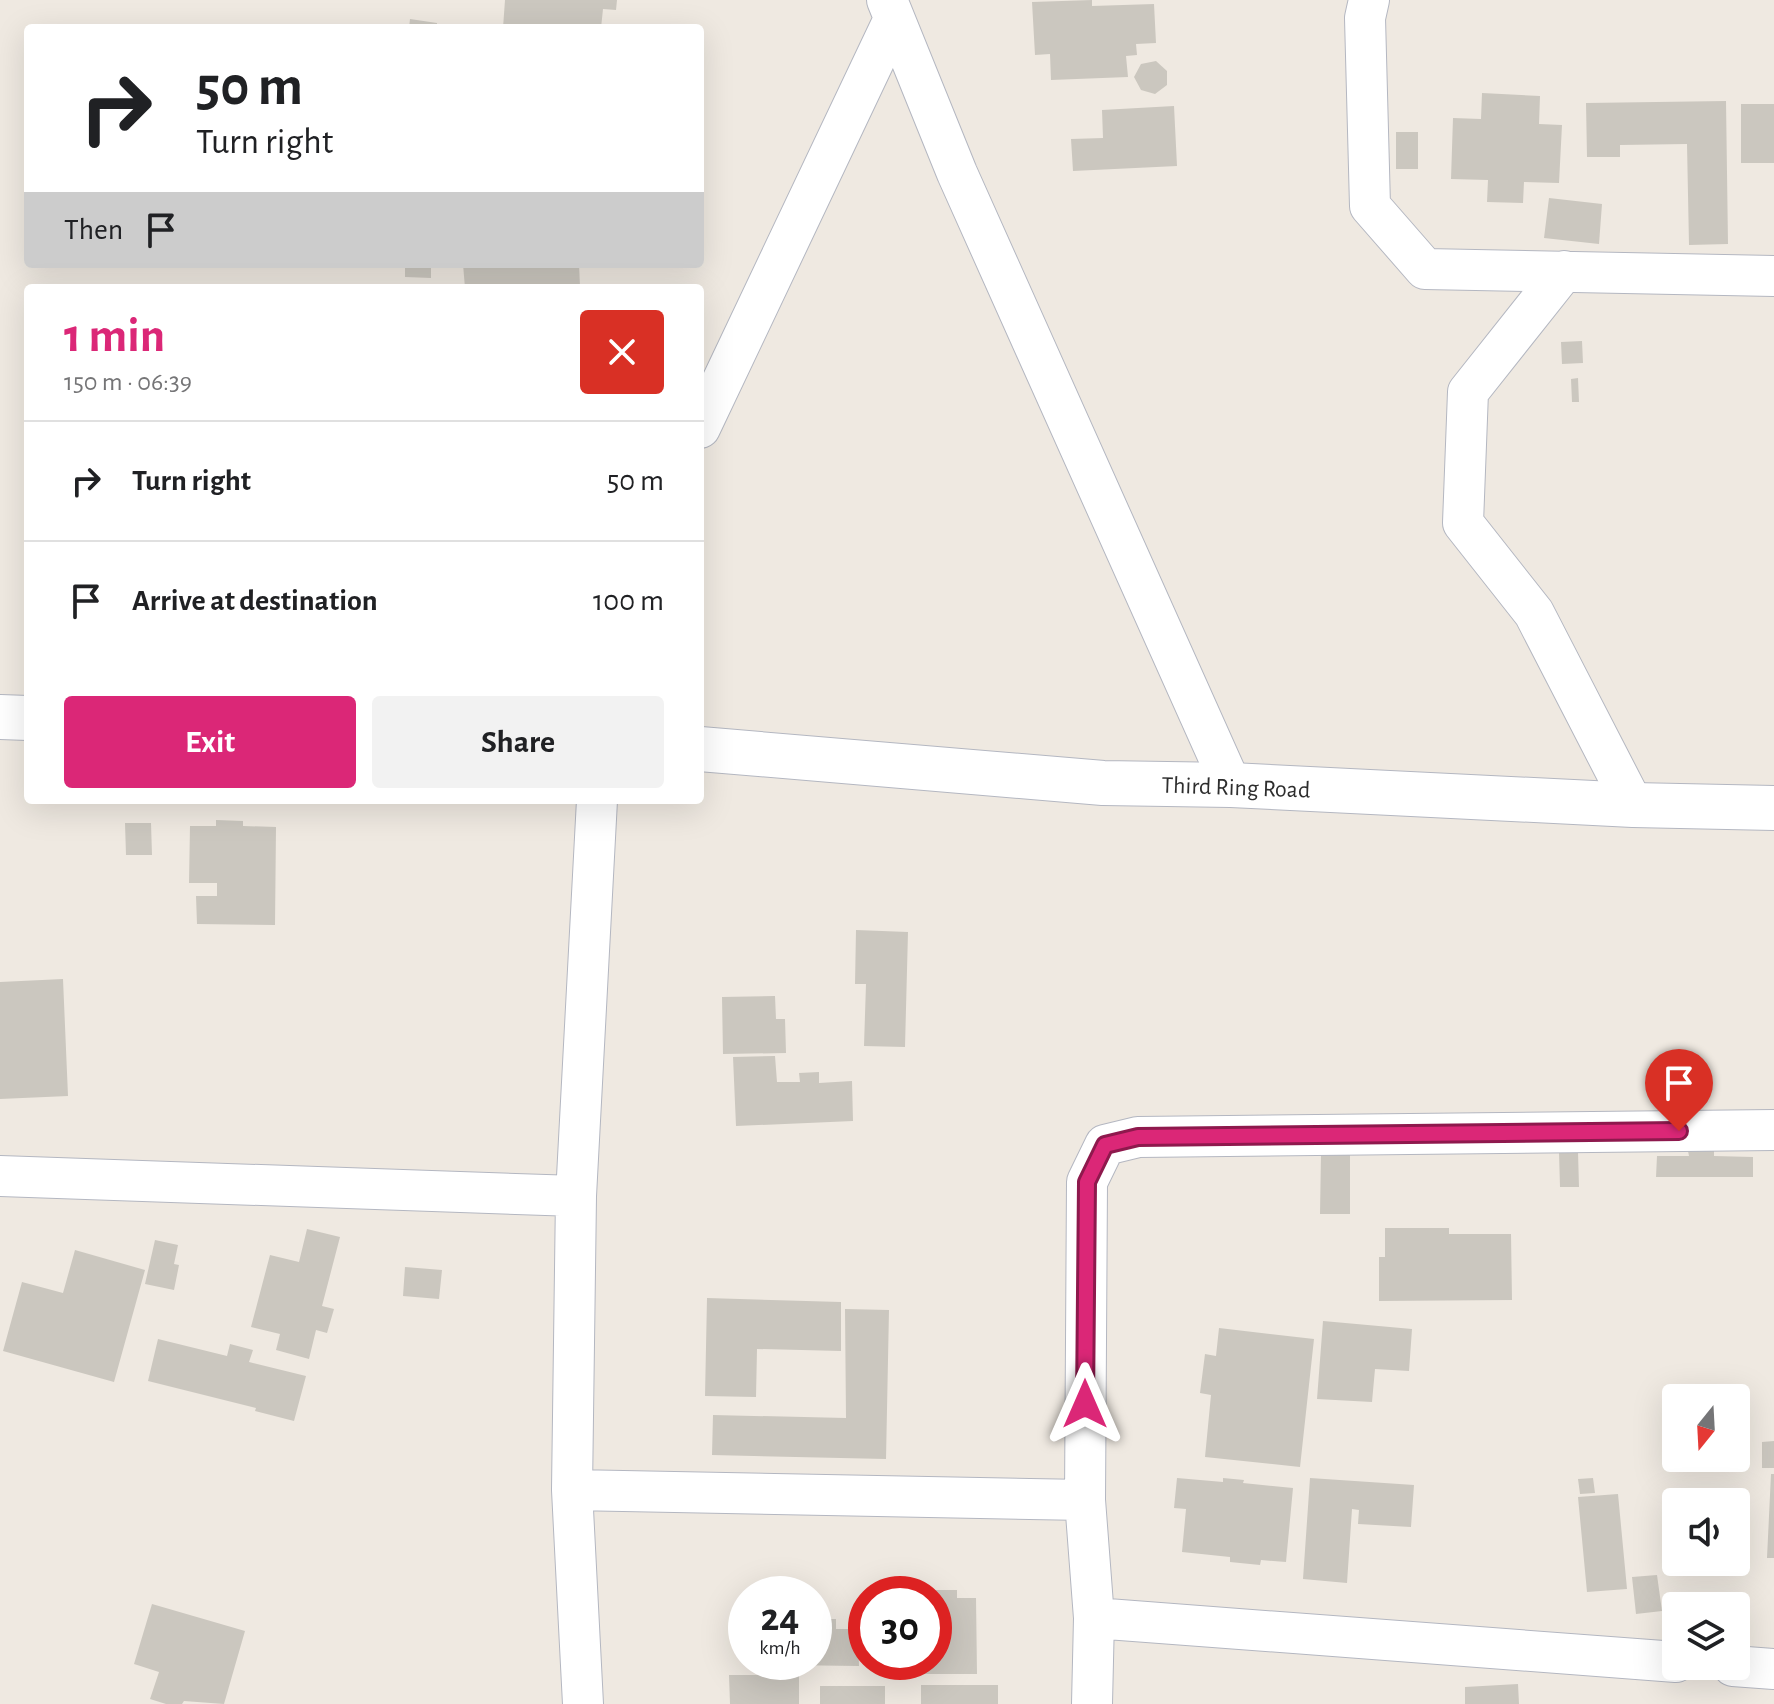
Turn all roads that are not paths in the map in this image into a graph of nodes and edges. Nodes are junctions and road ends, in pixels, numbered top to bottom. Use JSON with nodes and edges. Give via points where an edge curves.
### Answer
{"nodes":[{"id":1,"x":1369,"y":0,"type":"edge"},
{"id":2,"x":890,"y":10,"type":"edge"},
{"id":3,"x":1564,"y":271,"type":"junction"},
{"id":4,"x":1774,"y":276,"type":"edge"},
{"id":5,"x":704,"y":419,"type":"edge"},
{"id":6,"x":0,"y":717,"type":"edge"},
{"id":7,"x":24,"y":718,"type":"edge"},
{"id":8,"x":704,"y":749,"type":"edge"},
{"id":9,"x":1231,"y":785,"type":"junction"},
{"id":10,"x":597,"y":804,"type":"edge"},
{"id":11,"x":1633,"y":805,"type":"junction"},
{"id":12,"x":1774,"y":808,"type":"edge"},
{"id":13,"x":1774,"y":1130,"type":"edge"},
{"id":14,"x":0,"y":1176,"type":"edge"},
{"id":15,"x":576,"y":1196,"type":"junction"},
{"id":16,"x":572,"y":1490,"type":"junction"},
{"id":17,"x":1085,"y":1500,"type":"junction"},
{"id":18,"x":1094,"y":1618,"type":"junction"},
{"id":19,"x":1662,"y":1661,"type":"edge"},
{"id":20,"x":1750,"y":1667,"type":"edge"},
{"id":21,"x":1774,"y":1669,"type":"edge"},
{"id":22,"x":583,"y":1704,"type":"edge"},
{"id":23,"x":1092,"y":1704,"type":"edge"}],
"edges":[{"from":1,"to":3,"type":"street","via":[[1365,18],[1370,206],[1425,269]]},
{"from":2,"to":5,"type":"street"},
{"from":2,"to":9,"type":"street","via":[[957,173]]},
{"from":3,"to":4,"type":"street"},
{"from":3,"to":11,"type":"street","via":[[1468,392],[1463,523],[1534,613]]},
{"from":6,"to":7,"type":"street"},
{"from":8,"to":9,"type":"street","name":"Third Ring Road","via":[[1103,783]]},
{"from":9,"to":11,"type":"street","name":"Third Ring Road"},
{"from":10,"to":15,"type":"street"},
{"from":11,"to":12,"type":"street","name":"Third Ring Road"},
{"from":13,"to":17,"type":"street","via":[[1138,1137],[1105,1145],[1087,1182]]},
{"from":14,"to":15,"type":"street"},
{"from":15,"to":16,"type":"street"},
{"from":16,"to":17,"type":"street"},
{"from":16,"to":22,"type":"street"},
{"from":17,"to":18,"type":"street"},
{"from":18,"to":19,"type":"street"},
{"from":18,"to":23,"type":"street"},
{"from":20,"to":21,"type":"street"}]}
